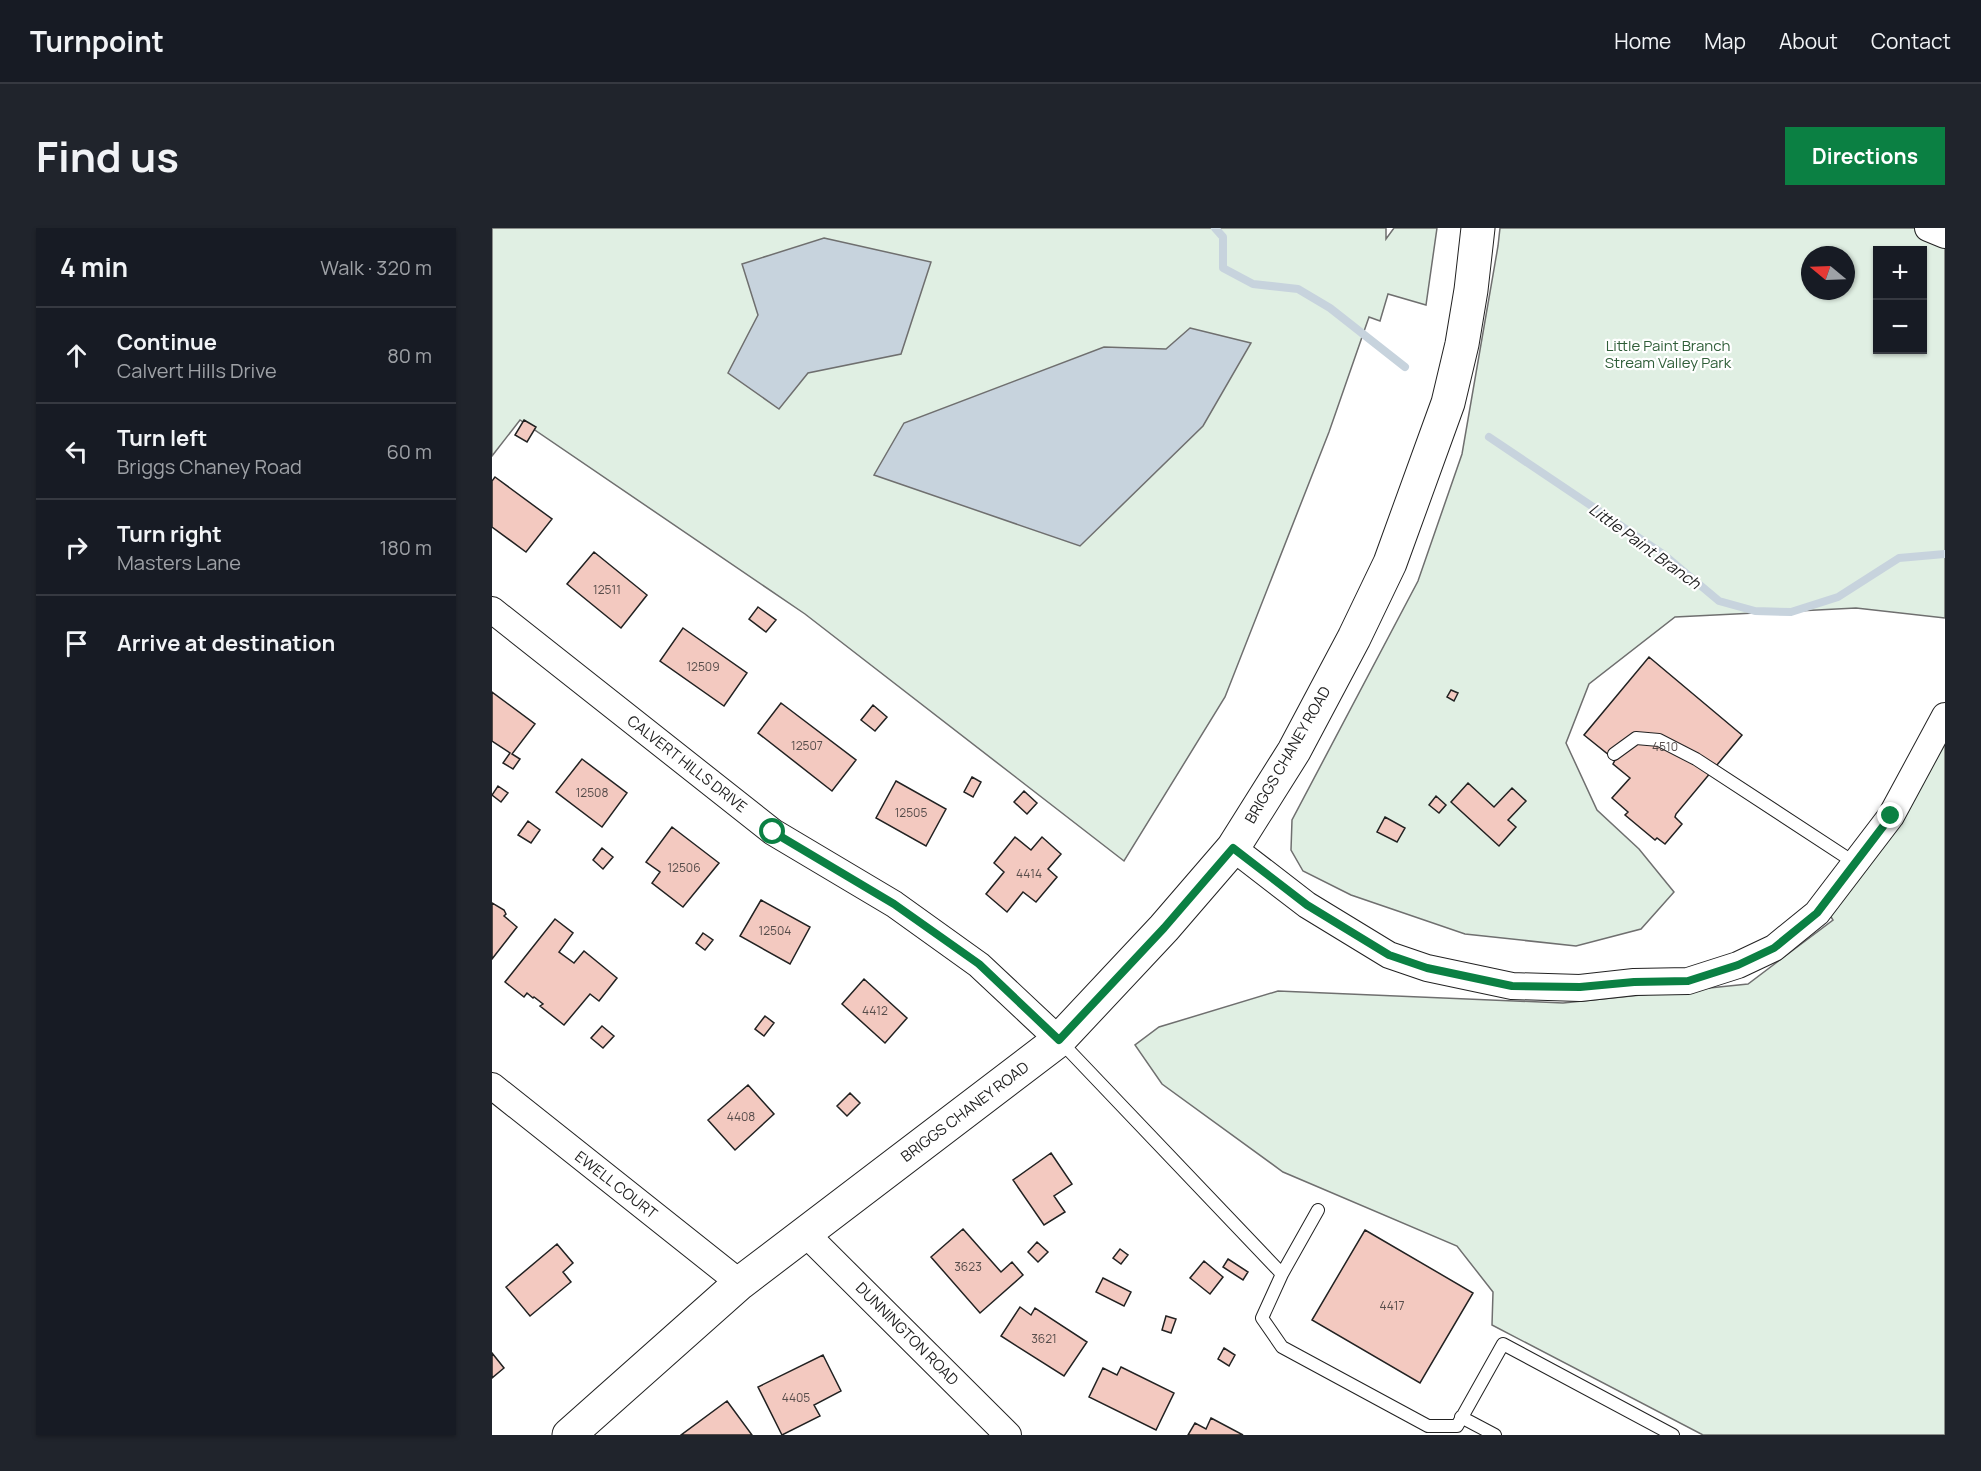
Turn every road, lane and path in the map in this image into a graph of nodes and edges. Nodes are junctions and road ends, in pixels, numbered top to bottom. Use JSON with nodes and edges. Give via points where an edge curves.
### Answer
{"nodes":[{"id":1,"x":1478,"y":228,"type":"edge"},
{"id":2,"x":1928,"y":228,"type":"edge"},
{"id":3,"x":1945,"y":235,"type":"edge"},
{"id":4,"x":492,"y":610,"type":"edge"},
{"id":5,"x":1945,"y":716,"type":"edge"},
{"id":6,"x":1614,"y":754,"type":"dead end"},
{"id":7,"x":1233,"y":848,"type":"junction"},
{"id":8,"x":1855,"y":863,"type":"junction"},
{"id":9,"x":1059,"y":1040,"type":"junction"},
{"id":10,"x":492,"y":1086,"type":"edge"},
{"id":11,"x":1318,"y":1210,"type":"dead end"},
{"id":12,"x":805,"y":1233,"type":"junction"},
{"id":13,"x":1282,"y":1274,"type":"junction"},
{"id":14,"x":740,"y":1283,"type":"junction"},
{"id":15,"x":1461,"y":1417,"type":"junction"},
{"id":16,"x":569,"y":1435,"type":"edge"},
{"id":17,"x":1008,"y":1435,"type":"edge"},
{"id":18,"x":1495,"y":1435,"type":"edge"},
{"id":19,"x":1673,"y":1435,"type":"edge"}],
"edges":[{"from":1,"to":7,"type":"main road","name":"BRIGGS CHANEY ROAD","via":[[1469,301],[1448,403],[1390,563],[1294,752]]},
{"from":2,"to":3,"type":"street"},
{"from":4,"to":9,"type":"street","name":"CALVERT HILLS DRIVE","via":[[773,832],[894,904],[979,964]]},
{"from":5,"to":8,"type":"street","via":[[1891,816]]},
{"from":6,"to":8,"type":"lane","via":[[1636,738],[1659,740],[1696,759]]},
{"from":7,"to":8,"type":"street","via":[[1307,905],[1389,955],[1427,968],[1512,986],[1688,981],[1738,965],[1774,948],[1817,913]]},
{"from":7,"to":9,"type":"main road","name":"BRIGGS CHANEY ROAD"},
{"from":9,"to":12,"type":"main road","name":"BRIGGS CHANEY ROAD"},
{"from":9,"to":13,"type":"lane"},
{"from":10,"to":14,"type":"street","name":"EWELL COURT"},
{"from":11,"to":13,"type":"lane"},
{"from":12,"to":14,"type":"main road","name":"BRIGGS CHANEY ROAD"},
{"from":12,"to":17,"type":"street","name":"DUNNINGTON ROAD"},
{"from":13,"to":15,"type":"lane","via":[[1262,1318],[1282,1347],[1428,1426],[1457,1426]]},
{"from":14,"to":16,"type":"main road","name":"BRIGGS CHANEY ROAD"},
{"from":15,"to":18,"type":"lane"},
{"from":15,"to":19,"type":"lane","via":[[1503,1344]]}]}
